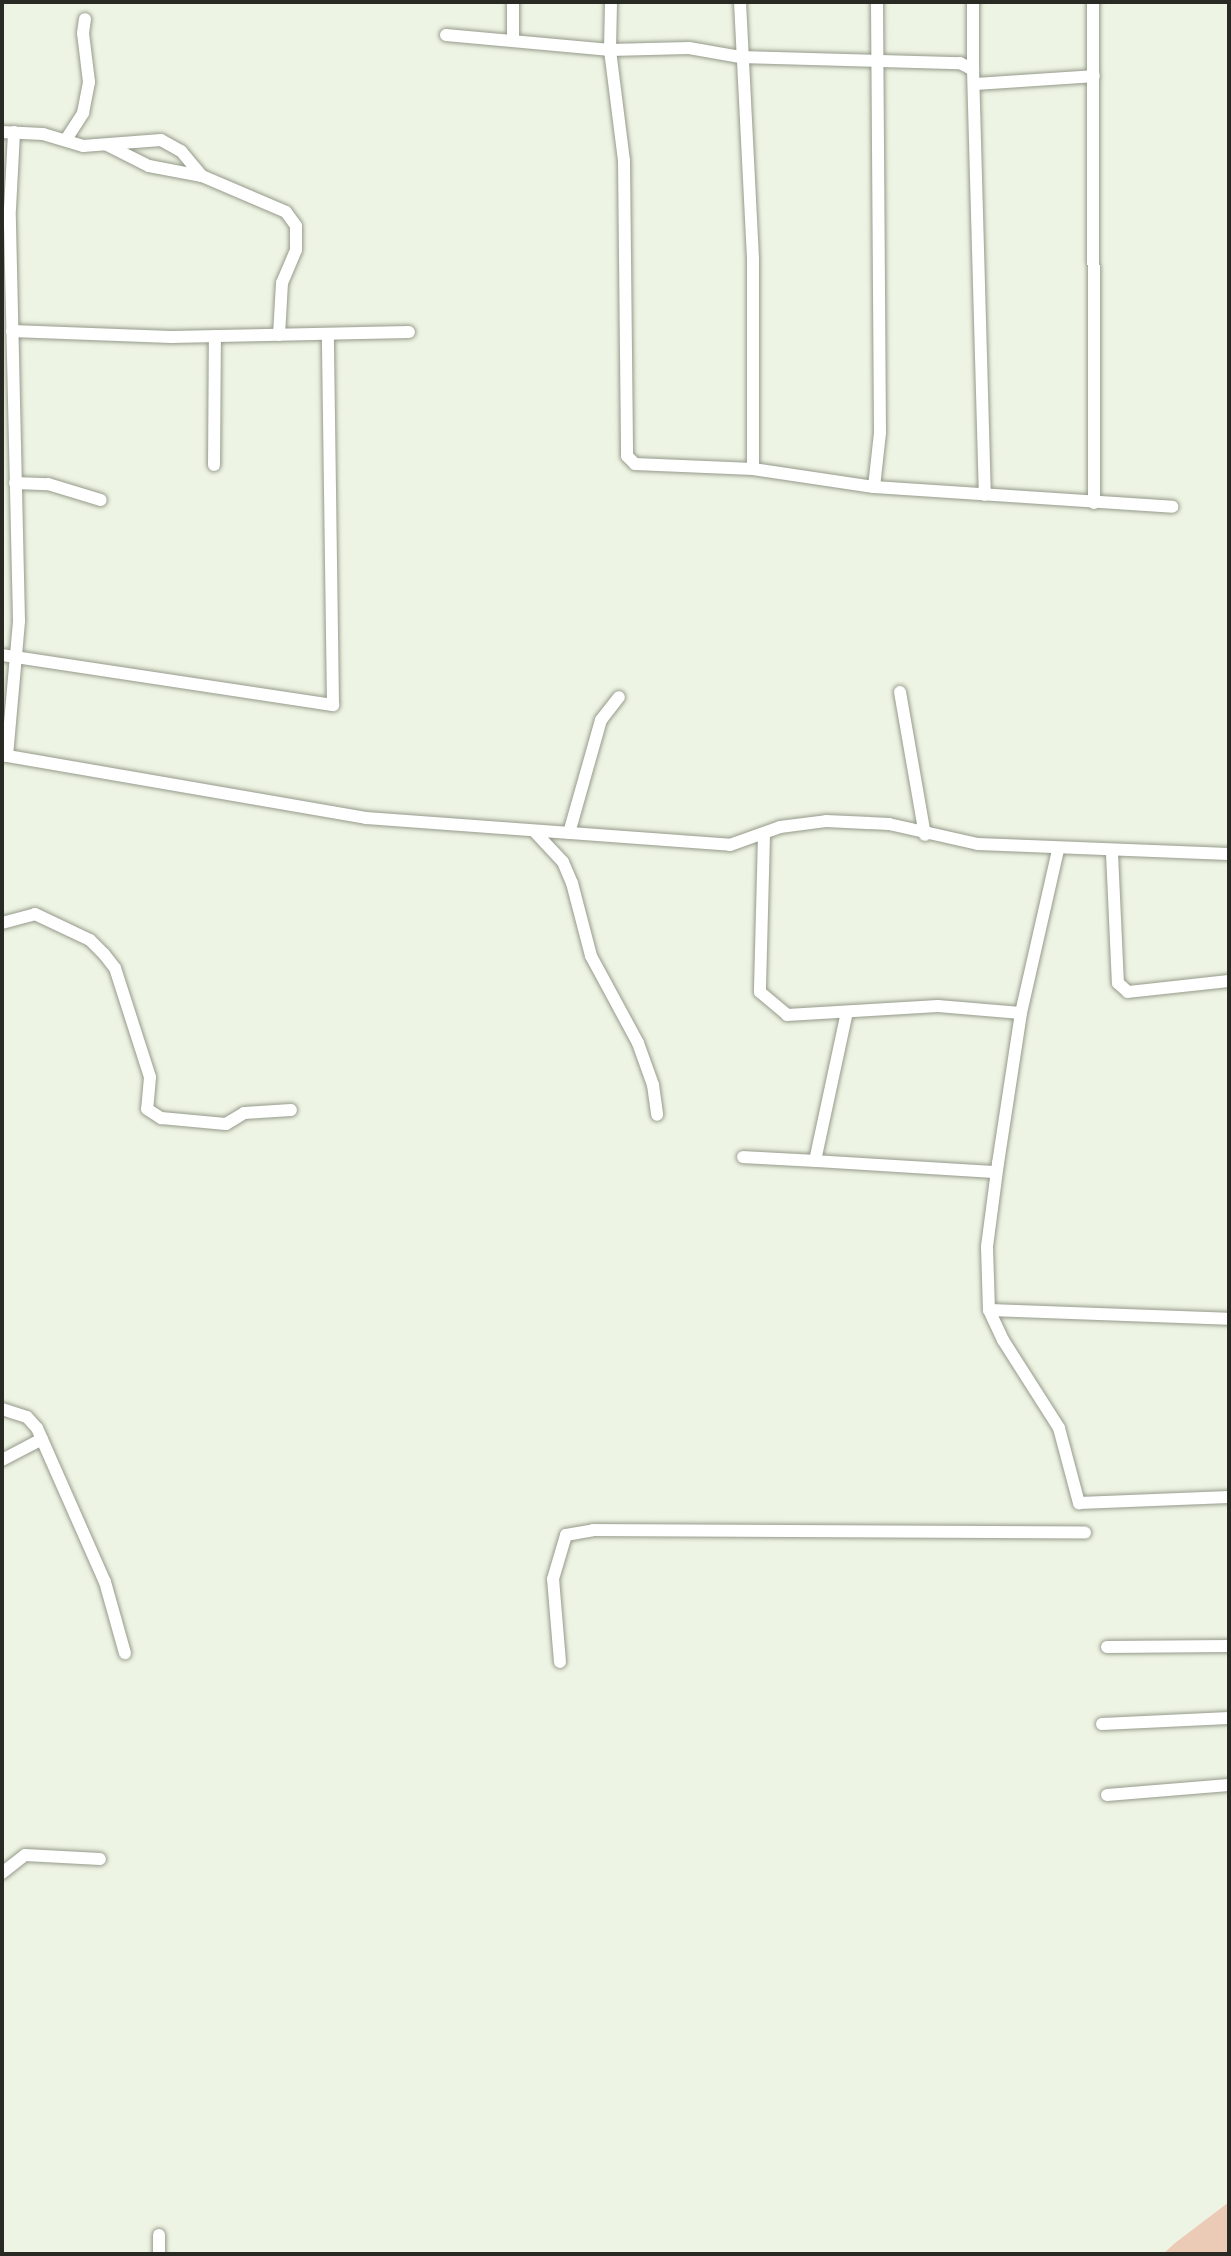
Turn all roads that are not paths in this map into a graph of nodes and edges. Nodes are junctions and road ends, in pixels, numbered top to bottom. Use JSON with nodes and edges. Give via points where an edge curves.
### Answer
{"nodes":[{"id":1,"x":513,"y":2,"type":"edge"},
{"id":2,"x":611,"y":2,"type":"edge"},
{"id":3,"x":740,"y":2,"type":"edge"},
{"id":4,"x":877,"y":2,"type":"edge"},
{"id":5,"x":972,"y":2,"type":"edge"},
{"id":6,"x":1093,"y":2,"type":"edge"},
{"id":7,"x":85,"y":19,"type":"dead end"},
{"id":8,"x":446,"y":35,"type":"dead end"},
{"id":9,"x":513,"y":38,"type":"junction"},
{"id":10,"x":610,"y":50,"type":"junction"},
{"id":11,"x":740,"y":57,"type":"junction"},
{"id":12,"x":879,"y":63,"type":"junction"},
{"id":13,"x":973,"y":70,"type":"junction"},
{"id":14,"x":1094,"y":76,"type":"junction"},
{"id":15,"x":974,"y":85,"type":"junction"},
{"id":16,"x":8,"y":132,"type":"edge"},
{"id":17,"x":67,"y":138,"type":"junction"},
{"id":18,"x":107,"y":145,"type":"junction"},
{"id":19,"x":202,"y":176,"type":"junction"},
{"id":20,"x":12,"y":331,"type":"junction"},
{"id":21,"x":410,"y":332,"type":"dead end"},
{"id":22,"x":328,"y":334,"type":"junction"},
{"id":23,"x":279,"y":335,"type":"junction"},
{"id":24,"x":215,"y":336,"type":"junction"},
{"id":25,"x":214,"y":465,"type":"dead end"},
{"id":26,"x":753,"y":469,"type":"junction"},
{"id":27,"x":15,"y":483,"type":"junction"},
{"id":28,"x":874,"y":487,"type":"junction"},
{"id":29,"x":985,"y":495,"type":"junction"},
{"id":30,"x":101,"y":500,"type":"dead end"},
{"id":31,"x":1094,"y":503,"type":"junction"},
{"id":32,"x":1172,"y":507,"type":"dead end"},
{"id":33,"x":2,"y":655,"type":"edge"},
{"id":34,"x":17,"y":657,"type":"junction"},
{"id":35,"x":900,"y":692,"type":"dead end"},
{"id":36,"x":619,"y":697,"type":"dead end"},
{"id":37,"x":4,"y":755,"type":"edge"},
{"id":38,"x":534,"y":831,"type":"junction"},
{"id":39,"x":569,"y":833,"type":"junction"},
{"id":40,"x":764,"y":835,"type":"junction"},
{"id":41,"x":925,"y":835,"type":"junction"},
{"id":42,"x":1058,"y":850,"type":"junction"},
{"id":43,"x":1112,"y":853,"type":"junction"},
{"id":44,"x":1229,"y":854,"type":"edge"},
{"id":45,"x":2,"y":923,"type":"edge"},
{"id":46,"x":1229,"y":981,"type":"edge"},
{"id":47,"x":847,"y":1012,"type":"junction"},
{"id":48,"x":1021,"y":1013,"type":"junction"},
{"id":49,"x":291,"y":1110,"type":"dead end"},
{"id":50,"x":657,"y":1115,"type":"dead end"},
{"id":51,"x":743,"y":1157,"type":"dead end"},
{"id":52,"x":815,"y":1161,"type":"junction"},
{"id":53,"x":996,"y":1172,"type":"junction"},
{"id":54,"x":989,"y":1310,"type":"junction"},
{"id":55,"x":1229,"y":1319,"type":"edge"},
{"id":56,"x":2,"y":1409,"type":"edge"},
{"id":57,"x":42,"y":1439,"type":"junction"},
{"id":58,"x":2,"y":1460,"type":"edge"},
{"id":59,"x":1229,"y":1497,"type":"edge"},
{"id":60,"x":1085,"y":1533,"type":"dead end"},
{"id":61,"x":1229,"y":1646,"type":"edge"},
{"id":62,"x":1107,"y":1647,"type":"dead end"},
{"id":63,"x":125,"y":1653,"type":"dead end"},
{"id":64,"x":560,"y":1661,"type":"dead end"},
{"id":65,"x":1229,"y":1718,"type":"edge"},
{"id":66,"x":1102,"y":1724,"type":"dead end"},
{"id":67,"x":1229,"y":1785,"type":"edge"},
{"id":68,"x":1107,"y":1795,"type":"dead end"},
{"id":69,"x":100,"y":1859,"type":"dead end"},
{"id":70,"x":2,"y":1873,"type":"edge"},
{"id":71,"x":159,"y":2235,"type":"dead end"},
{"id":72,"x":159,"y":2254,"type":"edge"}],
"edges":[{"from":1,"to":9,"type":"street"},
{"from":2,"to":10,"type":"street"},
{"from":3,"to":11,"type":"street"},
{"from":4,"to":12,"type":"street"},
{"from":5,"to":13,"type":"street"},
{"from":6,"to":14,"type":"street"},
{"from":7,"to":17,"type":"street","via":[[89,82],[83,113]]},
{"from":8,"to":9,"type":"street"},
{"from":9,"to":10,"type":"street"},
{"from":10,"to":11,"type":"street","via":[[689,48]]},
{"from":10,"to":26,"type":"street","via":[[624,161],[627,456],[635,464]]},
{"from":11,"to":12,"type":"street"},
{"from":11,"to":26,"type":"street","via":[[753,259]]},
{"from":12,"to":13,"type":"street","via":[[960,63]]},
{"from":12,"to":28,"type":"street","via":[[880,433]]},
{"from":13,"to":15,"type":"street"},
{"from":14,"to":15,"type":"street"},
{"from":14,"to":31,"type":"street"},
{"from":15,"to":29,"type":"street"},
{"from":16,"to":17,"type":"street"},
{"from":16,"to":20,"type":"street"},
{"from":17,"to":18,"type":"street","via":[[83,146]]},
{"from":18,"to":19,"type":"street","via":[[149,166]]},
{"from":18,"to":19,"type":"street","via":[[161,140],[181,151]]},
{"from":19,"to":23,"type":"street","via":[[286,212],[296,226],[296,250],[282,283]]},
{"from":20,"to":24,"type":"street"},
{"from":20,"to":27,"type":"street"},
{"from":21,"to":22,"type":"street"},
{"from":22,"to":23,"type":"street"},
{"from":22,"to":34,"type":"street","via":[[333,705]]},
{"from":23,"to":24,"type":"street"},
{"from":24,"to":25,"type":"street"},
{"from":26,"to":28,"type":"street"},
{"from":27,"to":30,"type":"street","via":[[48,484]]},
{"from":27,"to":34,"type":"street"},
{"from":28,"to":29,"type":"street"},
{"from":29,"to":31,"type":"street"},
{"from":31,"to":32,"type":"street"},
{"from":33,"to":34,"type":"street"},
{"from":34,"to":37,"type":"street"},
{"from":35,"to":41,"type":"street"},
{"from":36,"to":39,"type":"street","via":[[601,720]]},
{"from":37,"to":38,"type":"street","via":[[366,818]]},
{"from":38,"to":39,"type":"street"},
{"from":38,"to":50,"type":"street","via":[[563,862],[591,956],[638,1043],[653,1085]]},
{"from":39,"to":40,"type":"street","via":[[730,845]]},
{"from":40,"to":41,"type":"street","via":[[780,827],[826,821],[889,824]]},
{"from":40,"to":47,"type":"street","via":[[760,992],[787,1015]]},
{"from":41,"to":42,"type":"street"},
{"from":42,"to":43,"type":"street"},
{"from":42,"to":48,"type":"street"},
{"from":43,"to":44,"type":"street"},
{"from":43,"to":46,"type":"street","via":[[1118,984],[1128,992]]},
{"from":45,"to":49,"type":"street","via":[[35,914],[90,940],[115,968],[150,1077],[147,1109],[161,1118],[226,1124],[244,1113]]},
{"from":47,"to":48,"type":"street","via":[[938,1006]]},
{"from":47,"to":52,"type":"street"},
{"from":48,"to":53,"type":"street"},
{"from":51,"to":52,"type":"street"},
{"from":52,"to":53,"type":"street"},
{"from":53,"to":54,"type":"street","via":[[987,1247]]},
{"from":54,"to":55,"type":"street"},
{"from":54,"to":59,"type":"street","via":[[1059,1428],[1079,1503]]},
{"from":56,"to":57,"type":"street","via":[[27,1417]]},
{"from":57,"to":58,"type":"street"},
{"from":57,"to":63,"type":"street","via":[[105,1582]]},
{"from":60,"to":64,"type":"street","via":[[593,1530],[566,1535],[554,1579]]},
{"from":61,"to":62,"type":"street"},
{"from":65,"to":66,"type":"street"},
{"from":67,"to":68,"type":"street"},
{"from":69,"to":70,"type":"street","via":[[25,1855]]},
{"from":71,"to":72,"type":"street"}]}
